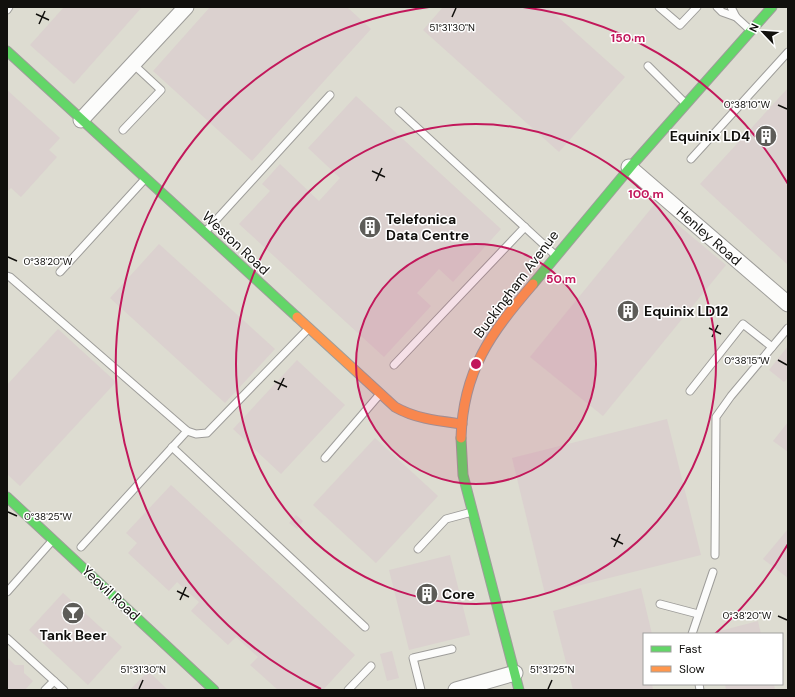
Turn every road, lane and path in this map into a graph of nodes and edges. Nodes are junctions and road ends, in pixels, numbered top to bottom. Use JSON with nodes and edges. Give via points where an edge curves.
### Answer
{"nodes":[{"id":1,"x":9,"y":7,"type":"edge"},
{"id":2,"x":186,"y":7,"type":"edge"},
{"id":3,"x":659,"y":7,"type":"edge"},
{"id":4,"x":697,"y":7,"type":"edge"},
{"id":5,"x":717,"y":7,"type":"edge"},
{"id":6,"x":730,"y":7,"type":"edge"},
{"id":7,"x":772,"y":7,"type":"edge"},
{"id":8,"x":7,"y":10,"type":"edge"},
{"id":9,"x":736,"y":17,"type":"junction"},
{"id":10,"x":751,"y":31,"type":"junction"},
{"id":11,"x":7,"y":51,"type":"edge"},
{"id":12,"x":788,"y":52,"type":"edge"},
{"id":13,"x":133,"y":64,"type":"junction"},
{"id":14,"x":648,"y":66,"type":"dead end"},
{"id":15,"x":330,"y":95,"type":"dead end"},
{"id":16,"x":686,"y":104,"type":"junction"},
{"id":17,"x":398,"y":111,"type":"dead end"},
{"id":18,"x":82,"y":120,"type":"junction"},
{"id":19,"x":124,"y":130,"type":"dead end"},
{"id":20,"x":691,"y":159,"type":"dead end"},
{"id":21,"x":630,"y":167,"type":"junction"},
{"id":22,"x":145,"y":178,"type":"junction"},
{"id":23,"x":525,"y":227,"type":"junction"},
{"id":24,"x":205,"y":233,"type":"junction"},
{"id":25,"x":555,"y":255,"type":"junction"},
{"id":26,"x":60,"y":272,"type":"dead end"},
{"id":27,"x":7,"y":276,"type":"edge"},
{"id":28,"x":788,"y":304,"type":"edge"},
{"id":29,"x":788,"y":328,"type":"edge"},
{"id":30,"x":308,"y":329,"type":"junction"},
{"id":31,"x":772,"y":347,"type":"junction"},
{"id":32,"x":394,"y":365,"type":"dead end"},
{"id":33,"x":690,"y":391,"type":"dead end"},
{"id":34,"x":380,"y":394,"type":"junction"},
{"id":35,"x":462,"y":424,"type":"junction"},
{"id":36,"x":187,"y":430,"type":"junction"},
{"id":37,"x":172,"y":447,"type":"junction"},
{"id":38,"x":325,"y":458,"type":"dead end"},
{"id":39,"x":7,"y":497,"type":"edge"},
{"id":40,"x":472,"y":512,"type":"junction"},
{"id":41,"x":53,"y":539,"type":"junction"},
{"id":42,"x":81,"y":546,"type":"dead end"},
{"id":43,"x":418,"y":549,"type":"dead end"},
{"id":44,"x":715,"y":555,"type":"dead end"},
{"id":45,"x":713,"y":572,"type":"dead end"},
{"id":46,"x":7,"y":592,"type":"edge"},
{"id":47,"x":660,"y":604,"type":"dead end"},
{"id":48,"x":698,"y":614,"type":"junction"},
{"id":49,"x":365,"y":627,"type":"dead end"},
{"id":50,"x":692,"y":633,"type":"edge"},
{"id":51,"x":7,"y":638,"type":"edge"},
{"id":52,"x":452,"y":649,"type":"dead end"},
{"id":53,"x":371,"y":666,"type":"dead end"},
{"id":54,"x":515,"y":673,"type":"junction"},
{"id":55,"x":54,"y":680,"type":"junction"},
{"id":56,"x":45,"y":690,"type":"edge"},
{"id":57,"x":64,"y":690,"type":"edge"},
{"id":58,"x":214,"y":690,"type":"edge"},
{"id":59,"x":348,"y":690,"type":"edge"},
{"id":60,"x":421,"y":690,"type":"edge"},
{"id":61,"x":456,"y":690,"type":"edge"},
{"id":62,"x":520,"y":690,"type":"edge"}],
"edges":[{"from":1,"to":8,"type":"lane"},
{"from":2,"to":13,"type":"street"},
{"from":3,"to":4,"type":"lane","via":[[680,26]]},
{"from":5,"to":9,"type":"lane","via":[[722,12]]},
{"from":6,"to":9,"type":"lane"},
{"from":7,"to":10,"type":"street","name":"Buckingham Avenue"},
{"from":9,"to":10,"type":"lane"},
{"from":10,"to":16,"type":"street","name":"Buckingham Avenue"},
{"from":11,"to":18,"type":"street","name":"Weston Road"},
{"from":12,"to":20,"type":"lane"},
{"from":13,"to":18,"type":"street"},
{"from":13,"to":19,"type":"lane","via":[[161,90]]},
{"from":14,"to":16,"type":"lane"},
{"from":15,"to":24,"type":"lane"},
{"from":16,"to":21,"type":"street","name":"Buckingham Avenue"},
{"from":17,"to":23,"type":"lane"},
{"from":18,"to":22,"type":"street","name":"Weston Road"},
{"from":21,"to":25,"type":"street","name":"Buckingham Avenue"},
{"from":21,"to":28,"type":"street","name":"Henley Road"},
{"from":22,"to":24,"type":"street","name":"Weston Road"},
{"from":22,"to":26,"type":"lane"},
{"from":23,"to":25,"type":"lane"},
{"from":23,"to":32,"type":"lane"},
{"from":24,"to":30,"type":"street","name":"Weston Road"},
{"from":25,"to":35,"type":"street","name":"Buckingham Avenue","via":[[501,324],[479,358],[466,393]]},
{"from":27,"to":36,"type":"lane"},
{"from":29,"to":31,"type":"lane"},
{"from":30,"to":34,"type":"street","name":"Weston Road"},
{"from":30,"to":36,"type":"lane","via":[[207,433],[196,434]]},
{"from":31,"to":33,"type":"lane","via":[[743,324]]},
{"from":31,"to":44,"type":"lane","via":[[716,417]]},
{"from":34,"to":35,"type":"street","name":"Weston Road","via":[[403,413]]},
{"from":34,"to":38,"type":"lane"},
{"from":35,"to":40,"type":"street","name":"Buckingham Avenue","via":[[460,454]]},
{"from":36,"to":37,"type":"lane"},
{"from":37,"to":42,"type":"lane"},
{"from":37,"to":49,"type":"lane"},
{"from":39,"to":41,"type":"street","name":"Yeovil Road"},
{"from":40,"to":43,"type":"lane","via":[[446,519]]},
{"from":40,"to":54,"type":"street","name":"Buckingham Avenue"},
{"from":41,"to":46,"type":"lane"},
{"from":41,"to":58,"type":"street","name":"Yeovil Road"},
{"from":45,"to":48,"type":"lane"},
{"from":47,"to":48,"type":"lane"},
{"from":48,"to":50,"type":"lane"},
{"from":51,"to":55,"type":"lane"},
{"from":52,"to":60,"type":"lane","via":[[412,658]]},
{"from":53,"to":59,"type":"lane"},
{"from":54,"to":61,"type":"street"},
{"from":54,"to":62,"type":"street","name":"Buckingham Avenue"},
{"from":55,"to":56,"type":"lane"},
{"from":55,"to":57,"type":"lane"}]}
